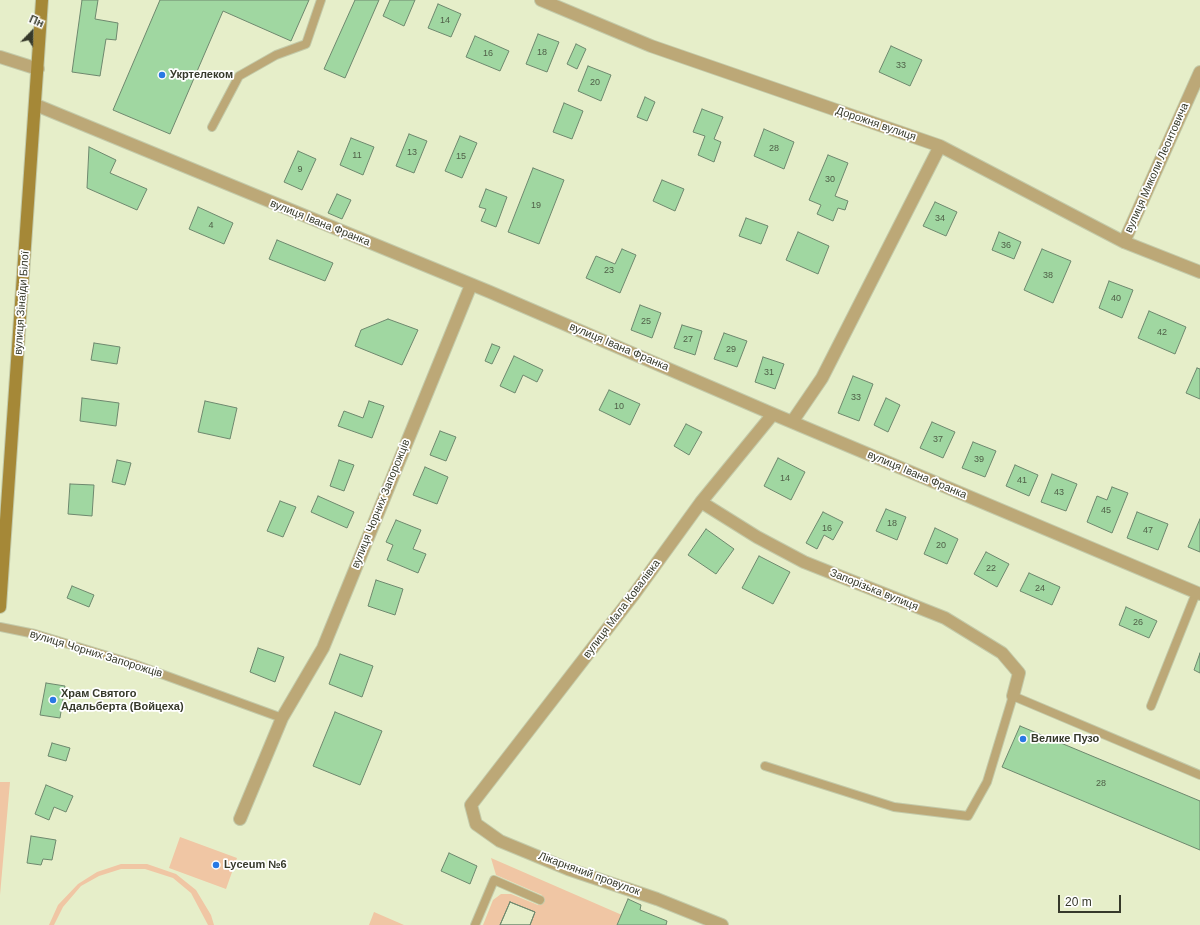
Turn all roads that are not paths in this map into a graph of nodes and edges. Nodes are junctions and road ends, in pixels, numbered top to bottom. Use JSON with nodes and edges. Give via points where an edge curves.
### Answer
{"nodes":[{"id":1,"x":42,"y":0,"type":"edge"},
{"id":2,"x":321,"y":0,"type":"edge"},
{"id":3,"x":541,"y":0,"type":"edge"},
{"id":4,"x":0,"y":57,"type":"edge"},
{"id":5,"x":38,"y":69,"type":"junction"},
{"id":6,"x":1200,"y":72,"type":"edge"},
{"id":7,"x":36,"y":105,"type":"junction"},
{"id":8,"x":212,"y":127,"type":"dead end"},
{"id":9,"x":940,"y":146,"type":"junction"},
{"id":10,"x":1124,"y":242,"type":"junction"},
{"id":11,"x":1200,"y":272,"type":"edge"},
{"id":12,"x":471,"y":285,"type":"junction"},
{"id":13,"x":773,"y":414,"type":"junction"},
{"id":14,"x":792,"y":422,"type":"junction"},
{"id":15,"x":5,"y":476,"type":"edge"},
{"id":16,"x":701,"y":502,"type":"junction"},
{"id":17,"x":1198,"y":593,"type":"edge"},
{"id":18,"x":0,"y":607,"type":"edge"},
{"id":19,"x":0,"y":627,"type":"edge"},
{"id":20,"x":1013,"y":696,"type":"junction"},
{"id":21,"x":1151,"y":706,"type":"dead end"},
{"id":22,"x":282,"y":718,"type":"junction"},
{"id":23,"x":765,"y":766,"type":"dead end"},
{"id":24,"x":1200,"y":775,"type":"edge"},
{"id":25,"x":471,"y":805,"type":"joint"},
{"id":26,"x":240,"y":819,"type":"dead end"},
{"id":27,"x":540,"y":900,"type":"dead end"},
{"id":28,"x":476,"y":925,"type":"edge"},
{"id":29,"x":722,"y":925,"type":"edge"}],
"edges":[{"from":1,"to":5,"type":"street","name":"вулиця Зінаїди Білої"},
{"from":2,"to":8,"type":"lane","via":[[306,44],[276,55],[239,76]]},
{"from":3,"to":9,"type":"street","name":"Дорожня вулиця","via":[[650,46]]},
{"from":4,"to":5,"type":"street"},
{"from":5,"to":7,"type":"street","name":"вулиця Зінаїди Білої"},
{"from":6,"to":10,"type":"street","name":"вулиця Миколи Леонтовича"},
{"from":7,"to":12,"type":"street","name":"вулиця Івана Франка"},
{"from":7,"to":15,"type":"street","name":"вулиця Зінаїди Білої"},
{"from":9,"to":10,"type":"street","name":"Дорожня вулиця"},
{"from":9,"to":14,"type":"street","via":[[822,378]]},
{"from":10,"to":11,"type":"street","name":"Дорожня вулиця"},
{"from":12,"to":13,"type":"street","name":"вулиця Івана Франка"},
{"from":12,"to":22,"type":"street","name":"вулиця Чорних Запорожців","via":[[323,648]]},
{"from":13,"to":14,"type":"street","name":"вулиця Івана Франка"},
{"from":13,"to":16,"type":"street","name":"вулиця Мала Ковалівка"},
{"from":14,"to":17,"type":"street","name":"вулиця Івана Франка"},
{"from":15,"to":18,"type":"street","name":"вулиця Зінаїди Білої"},
{"from":16,"to":20,"type":"street","name":"Запорізька вулиця","via":[[804,562],[945,618],[1002,653],[1019,673]]},
{"from":16,"to":25,"type":"street","name":"вулиця Мала Ковалівка","via":[[635,593]]},
{"from":17,"to":21,"type":"lane"},
{"from":19,"to":22,"type":"lane","name":"вулиця Чорних Запорожців","via":[[35,634],[134,664]]},
{"from":20,"to":23,"type":"lane","via":[[987,782],[968,816],[894,808]]},
{"from":20,"to":24,"type":"lane"},
{"from":22,"to":26,"type":"street","name":"вулиця Чорних Запорожців"},
{"from":25,"to":29,"type":"street","name":"Лікарняний провулок","via":[[476,824],[500,840],[568,869],[657,899]]},
{"from":27,"to":28,"type":"lane","via":[[494,880]]}]}
